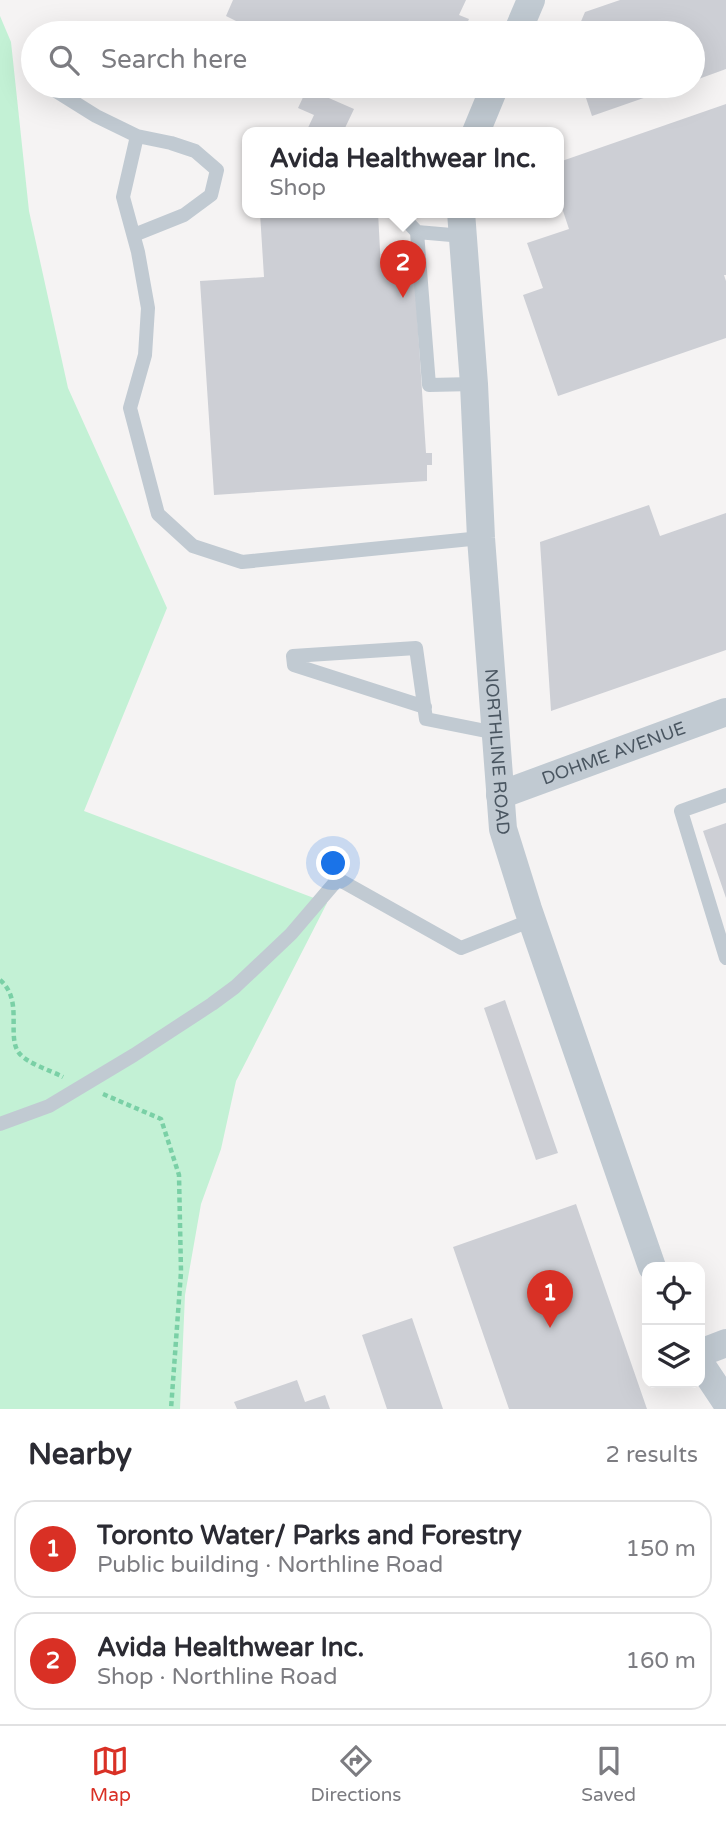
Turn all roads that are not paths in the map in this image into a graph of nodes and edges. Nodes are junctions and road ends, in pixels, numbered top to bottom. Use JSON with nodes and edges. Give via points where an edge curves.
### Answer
{"nodes":[{"id":1,"x":531,"y":0,"type":"edge"},
{"id":2,"x":522,"y":21,"type":"edge"},
{"id":3,"x":67,"y":98,"type":"edge"},
{"id":4,"x":490,"y":98,"type":"edge"},
{"id":5,"x":478,"y":127,"type":"edge"},
{"id":6,"x":138,"y":136,"type":"junction"},
{"id":7,"x":404,"y":218,"type":"edge"},
{"id":8,"x":462,"y":224,"type":"edge"},
{"id":9,"x":417,"y":232,"type":"junction"},
{"id":10,"x":134,"y":235,"type":"junction"},
{"id":11,"x":474,"y":384,"type":"junction"},
{"id":12,"x":481,"y":538,"type":"junction"},
{"id":13,"x":425,"y":707,"type":"junction"},
{"id":14,"x":724,"y":718,"type":"edge"},
{"id":15,"x":496,"y":733,"type":"junction"},
{"id":16,"x":500,"y":795,"type":"junction"},
{"id":17,"x":726,"y":795,"type":"edge"},
{"id":18,"x":532,"y":920,"type":"junction"},
{"id":19,"x":726,"y":958,"type":"edge"},
{"id":20,"x":0,"y":1124,"type":"edge"},
{"id":21,"x":650,"y":1262,"type":"edge"},
{"id":22,"x":726,"y":1343,"type":"edge"},
{"id":23,"x":705,"y":1351,"type":"edge"},
{"id":24,"x":705,"y":1370,"type":"edge"},
{"id":25,"x":726,"y":1402,"type":"edge"}],
"edges":[{"from":1,"to":2,"type":"street"},
{"from":3,"to":6,"type":"lane"},
{"from":4,"to":5,"type":"street"},
{"from":6,"to":10,"type":"lane","via":[[123,197]]},
{"from":6,"to":10,"type":"lane","via":[[195,152],[217,170],[211,195],[184,215]]},
{"from":7,"to":9,"type":"lane"},
{"from":8,"to":9,"type":"lane"},
{"from":8,"to":11,"type":"street","name":"NORTHLINE ROAD"},
{"from":9,"to":11,"type":"lane","via":[[429,385]]},
{"from":10,"to":12,"type":"lane","via":[[148,308],[145,355],[130,408],[158,514],[193,546],[242,562]]},
{"from":11,"to":12,"type":"street","name":"NORTHLINE ROAD"},
{"from":12,"to":15,"type":"street","name":"NORTHLINE ROAD"},
{"from":13,"to":13,"type":"lane","via":[[416,648],[293,656],[294,665]]},
{"from":13,"to":15,"type":"lane","via":[[426,719]]},
{"from":14,"to":16,"type":"street","name":"DOHME AVENUE"},
{"from":15,"to":16,"type":"street","name":"NORTHLINE ROAD"},
{"from":16,"to":18,"type":"street","name":"NORTHLINE ROAD","via":[[503,829]]},
{"from":17,"to":19,"type":"lane","via":[[681,811]]},
{"from":18,"to":20,"type":"lane","via":[[461,948],[338,879],[235,987],[49,1106]]},
{"from":18,"to":21,"type":"street","name":"NORTHLINE ROAD"},
{"from":22,"to":23,"type":"street"},
{"from":24,"to":25,"type":"street"}]}
